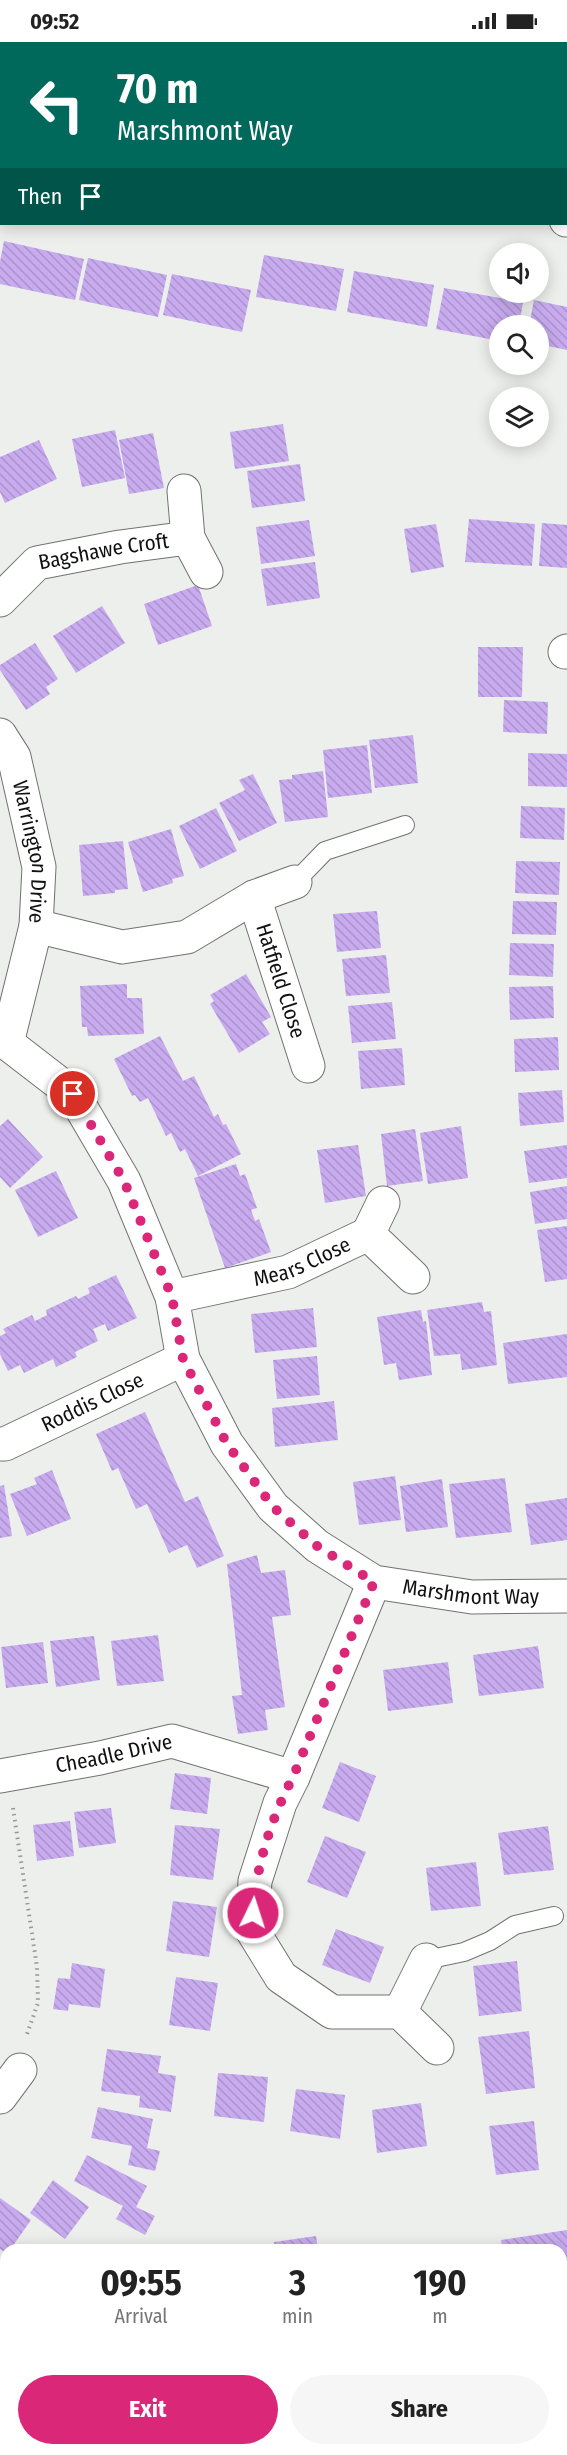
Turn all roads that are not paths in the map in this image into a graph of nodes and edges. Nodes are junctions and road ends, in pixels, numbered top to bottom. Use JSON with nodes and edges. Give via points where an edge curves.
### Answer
{"nodes":[{"id":1,"x":184,"y":491,"type":"dead end"},
{"id":2,"x":188,"y":538,"type":"junction"},
{"id":3,"x":206,"y":572,"type":"dead end"},
{"id":4,"x":0,"y":600,"type":"edge"},
{"id":5,"x":0,"y":735,"type":"edge"},
{"id":6,"x":405,"y":825,"type":"dead end"},
{"id":7,"x":295,"y":882,"type":"joint"},
{"id":8,"x":254,"y":897,"type":"junction"},
{"id":9,"x":36,"y":926,"type":"junction"},
{"id":10,"x":4,"y":1042,"type":"edge"},
{"id":11,"x":308,"y":1066,"type":"dead end"},
{"id":12,"x":383,"y":1203,"type":"dead end"},
{"id":13,"x":368,"y":1234,"type":"junction"},
{"id":14,"x":413,"y":1277,"type":"dead end"},
{"id":15,"x":172,"y":1297,"type":"junction"},
{"id":16,"x":183,"y":1359,"type":"junction"},
{"id":17,"x":0,"y":1444,"type":"edge"},
{"id":18,"x":374,"y":1582,"type":"junction"},
{"id":19,"x":567,"y":1596,"type":"edge"},
{"id":20,"x":4,"y":1775,"type":"edge"},
{"id":21,"x":293,"y":1777,"type":"junction"},
{"id":22,"x":554,"y":1916,"type":"dead end"},
{"id":23,"x":426,"y":1960,"type":"joint"},
{"id":24,"x":400,"y":2012,"type":"junction"},
{"id":25,"x":437,"y":2048,"type":"dead end"},
{"id":26,"x":20,"y":2070,"type":"road end"},
{"id":27,"x":0,"y":2097,"type":"edge"}],
"edges":[{"from":1,"to":2,"type":"street","name":"Bagshawe Croft"},
{"from":2,"to":3,"type":"street","name":"Bagshawe Croft"},
{"from":2,"to":4,"type":"street","name":"Bagshawe Croft","via":[[37,563]]},
{"from":5,"to":9,"type":"street","name":"Warrington Drive","via":[[14,757],[39,867]]},
{"from":6,"to":7,"type":"lane","via":[[325,851]]},
{"from":7,"to":8,"type":"street","name":"Hatfield Close"},
{"from":8,"to":9,"type":"street","name":"Hatfield Close","via":[[187,937],[122,947]]},
{"from":8,"to":11,"type":"street","name":"Hatfield Close"},
{"from":9,"to":10,"type":"street","name":"Warrington Drive"},
{"from":10,"to":15,"type":"street","name":"Marshmont Way","via":[[73,1094],[124,1181]]},
{"from":12,"to":13,"type":"street"},
{"from":13,"to":14,"type":"street","name":"Mears Close"},
{"from":13,"to":15,"type":"street","name":"Mears Close","via":[[288,1272]]},
{"from":15,"to":16,"type":"street","name":"Marshmont Way"},
{"from":16,"to":17,"type":"street","name":"Roddis Close"},
{"from":16,"to":18,"type":"street","name":"Marshmont Way","via":[[227,1444],[273,1507],[317,1546]]},
{"from":18,"to":19,"type":"street","name":"Marshmont Way","via":[[472,1597]]},
{"from":18,"to":21,"type":"street"},
{"from":20,"to":21,"type":"street","name":"Cheadle Drive","via":[[172,1741]]},
{"from":21,"to":24,"type":"street","via":[[280,1803],[255,1881],[252,1930],[281,1977],[332,2012]]},
{"from":22,"to":23,"type":"lane","via":[[515,1925],[464,1952]]},
{"from":23,"to":24,"type":"street"},
{"from":24,"to":25,"type":"street"},
{"from":26,"to":27,"type":"street"}]}
